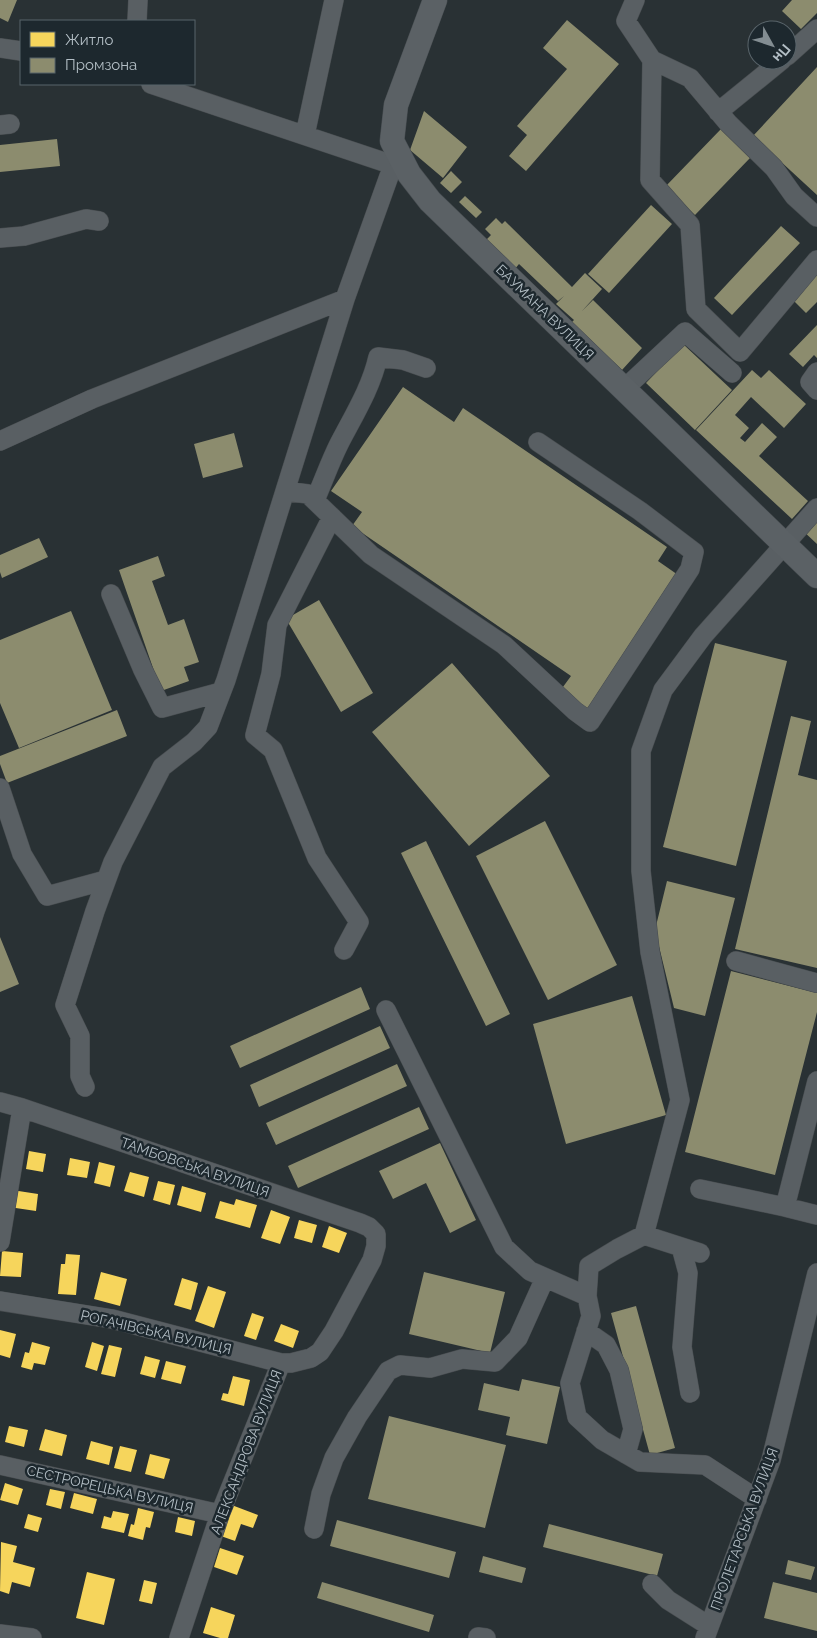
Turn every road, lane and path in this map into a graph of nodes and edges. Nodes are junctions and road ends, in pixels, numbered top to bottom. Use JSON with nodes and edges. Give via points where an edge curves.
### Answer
{"nodes":[{"id":1,"x":138,"y":0,"type":"edge"},
{"id":2,"x":334,"y":0,"type":"edge"},
{"id":3,"x":435,"y":0,"type":"edge"},
{"id":4,"x":635,"y":0,"type":"edge"},
{"id":5,"x":137,"y":20,"type":"edge"},
{"id":6,"x":817,"y":29,"type":"edge"},
{"id":7,"x":797,"y":47,"type":"edge"},
{"id":8,"x":0,"y":48,"type":"edge"},
{"id":9,"x":20,"y":51,"type":"edge"},
{"id":10,"x":652,"y":60,"type":"junction"},
{"id":11,"x":770,"y":70,"type":"edge"},
{"id":12,"x":154,"y":85,"type":"edge"},
{"id":13,"x":718,"y":112,"type":"junction"},
{"id":14,"x":305,"y":135,"type":"junction"},
{"id":15,"x":397,"y":162,"type":"junction"},
{"id":16,"x":817,"y":217,"type":"edge"},
{"id":17,"x":99,"y":222,"type":"dead end"},
{"id":18,"x":0,"y":238,"type":"edge"},
{"id":19,"x":817,"y":260,"type":"edge"},
{"id":20,"x":345,"y":299,"type":"junction"},
{"id":21,"x":426,"y":368,"type":"dead end"},
{"id":22,"x":817,"y":372,"type":"edge"},
{"id":23,"x":732,"y":374,"type":"dead end"},
{"id":24,"x":624,"y":389,"type":"junction"},
{"id":25,"x":817,"y":390,"type":"edge"},
{"id":26,"x":0,"y":441,"type":"edge"},
{"id":27,"x":538,"y":442,"type":"dead end"},
{"id":28,"x":285,"y":491,"type":"junction"},
{"id":29,"x":315,"y":500,"type":"junction"},
{"id":30,"x":817,"y":508,"type":"edge"},
{"id":31,"x":332,"y":517,"type":"junction"},
{"id":32,"x":784,"y":544,"type":"junction"},
{"id":33,"x":817,"y":576,"type":"edge"},
{"id":34,"x":111,"y":594,"type":"dead end"},
{"id":35,"x":222,"y":692,"type":"junction"},
{"id":36,"x":0,"y":788,"type":"edge"},
{"id":37,"x":106,"y":880,"type":"junction"},
{"id":38,"x":344,"y":950,"type":"dead end"},
{"id":39,"x":736,"y":962,"type":"dead end"},
{"id":40,"x":817,"y":983,"type":"edge"},
{"id":41,"x":386,"y":1010,"type":"dead end"},
{"id":42,"x":817,"y":1081,"type":"edge"},
{"id":43,"x":84,"y":1087,"type":"dead end"},
{"id":44,"x":0,"y":1102,"type":"edge"},
{"id":45,"x":22,"y":1108,"type":"junction"},
{"id":46,"x":700,"y":1190,"type":"dead end"},
{"id":47,"x":785,"y":1207,"type":"junction"},
{"id":48,"x":817,"y":1215,"type":"edge"},
{"id":49,"x":644,"y":1235,"type":"junction"},
{"id":50,"x":0,"y":1242,"type":"edge"},
{"id":51,"x":376,"y":1246,"type":"joint"},
{"id":52,"x":681,"y":1247,"type":"junction"},
{"id":53,"x":700,"y":1253,"type":"dead end"},
{"id":54,"x":817,"y":1273,"type":"edge"},
{"id":55,"x":545,"y":1278,"type":"junction"},
{"id":56,"x":586,"y":1296,"type":"junction"},
{"id":57,"x":0,"y":1301,"type":"edge"},
{"id":58,"x":586,"y":1331,"type":"junction"},
{"id":59,"x":281,"y":1363,"type":"junction"},
{"id":60,"x":690,"y":1393,"type":"dead end"},
{"id":61,"x":626,"y":1454,"type":"junction"},
{"id":62,"x":0,"y":1465,"type":"edge"},
{"id":63,"x":757,"y":1499,"type":"junction"},
{"id":64,"x":220,"y":1514,"type":"junction"},
{"id":65,"x":314,"y":1529,"type":"dead end"},
{"id":66,"x":652,"y":1584,"type":"dead end"},
{"id":67,"x":707,"y":1632,"type":"edge"},
{"id":68,"x":0,"y":1634,"type":"edge"},
{"id":69,"x":32,"y":1638,"type":"edge"},
{"id":70,"x":179,"y":1638,"type":"edge"}],
"edges":[{"from":1,"to":5,"type":"street"},
{"from":2,"to":14,"type":"street"},
{"from":3,"to":15,"type":"main road","name":"БАУМАНА ВУЛИЦЯ","via":[[396,105],[392,141]]},
{"from":4,"to":10,"type":"street","via":[[626,21]]},
{"from":6,"to":7,"type":"street"},
{"from":8,"to":9,"type":"street"},
{"from":10,"to":13,"type":"street","via":[[690,78]]},
{"from":10,"to":19,"type":"street","via":[[650,180],[690,225],[696,309],[740,352]]},
{"from":11,"to":13,"type":"street"},
{"from":12,"to":14,"type":"street"},
{"from":13,"to":16,"type":"street"},
{"from":14,"to":15,"type":"street"},
{"from":15,"to":20,"type":"street"},
{"from":15,"to":24,"type":"main road","name":"БАУМАНА ВУЛИЦЯ","via":[[430,201]]},
{"from":17,"to":18,"type":"street","via":[[86,219],[24,236]]},
{"from":20,"to":26,"type":"street","via":[[92,399]]},
{"from":20,"to":28,"type":"street"},
{"from":21,"to":29,"type":"street","via":[[378,357],[360,407]]},
{"from":22,"to":25,"type":"street","via":[[810,382]]},
{"from":23,"to":24,"type":"street","via":[[685,332]]},
{"from":24,"to":32,"type":"main road","name":"БАУМАНА ВУЛИЦЯ"},
{"from":27,"to":31,"type":"street","via":[[694,552],[690,569],[590,722],[504,645],[372,554]]},
{"from":28,"to":29,"type":"street","via":[[308,494]]},
{"from":28,"to":35,"type":"street"},
{"from":29,"to":31,"type":"street"},
{"from":30,"to":32,"type":"street"},
{"from":31,"to":38,"type":"street","via":[[277,625],[271,674],[255,735],[272,750],[316,858],[359,922]]},
{"from":32,"to":33,"type":"main road","name":"БАУМАНА ВУЛИЦЯ"},
{"from":32,"to":49,"type":"street","via":[[703,636],[663,690],[641,751],[642,871],[650,952],[680,1100]]},
{"from":34,"to":35,"type":"street","via":[[162,708]]},
{"from":35,"to":37,"type":"street","via":[[208,727],[162,767]]},
{"from":36,"to":37,"type":"street","via":[[22,854],[47,896]]},
{"from":37,"to":43,"type":"street","via":[[65,1005],[80,1036],[80,1076]]},
{"from":39,"to":40,"type":"street"},
{"from":41,"to":55,"type":"street","via":[[504,1247],[530,1271]]},
{"from":42,"to":47,"type":"street"},
{"from":44,"to":45,"type":"street","name":"ТАМБОВСЬКА ВУЛИЦЯ"},
{"from":45,"to":50,"type":"street"},
{"from":45,"to":51,"type":"street","name":"ТАМБОВСЬКА ВУЛИЦЯ","via":[[360,1223],[376,1234]]},
{"from":46,"to":47,"type":"street"},
{"from":47,"to":48,"type":"street"},
{"from":49,"to":52,"type":"street"},
{"from":49,"to":56,"type":"street","via":[[589,1266]]},
{"from":51,"to":59,"type":"street","name":"АЛЕКСАНДРОВА ВУЛИЦЯ","via":[[372,1260],[320,1352],[311,1358]]},
{"from":52,"to":53,"type":"street"},
{"from":52,"to":60,"type":"street","via":[[688,1273],[682,1347]]},
{"from":54,"to":63,"type":"street","name":"ПРОЛЕТАРСЬКА ВУЛИЦЯ","via":[[771,1460]]},
{"from":55,"to":56,"type":"street"},
{"from":55,"to":65,"type":"street","via":[[518,1338],[495,1362],[462,1359],[430,1368],[400,1365],[388,1371],[334,1458],[321,1494]]},
{"from":56,"to":58,"type":"street","via":[[590,1316]]},
{"from":57,"to":59,"type":"street","name":"РОГАЧІВСЬКА ВУЛИЦЯ","via":[[112,1319]]},
{"from":58,"to":61,"type":"street","via":[[606,1345],[619,1370],[633,1430]]},
{"from":58,"to":61,"type":"street","via":[[570,1383],[576,1417],[602,1440]]},
{"from":59,"to":64,"type":"street","name":"АЛЕКСАНДРОВА ВУЛИЦЯ"},
{"from":61,"to":63,"type":"street","via":[[640,1462],[705,1465]]},
{"from":62,"to":64,"type":"street","name":"СЕСТРОРЕЦЬКА ВУЛИЦЯ"},
{"from":63,"to":67,"type":"street","name":"ПРОЛЕТАРСЬКА ВУЛИЦЯ"},
{"from":64,"to":70,"type":"street","name":"АЛЕКСАНДРОВА ВУЛИЦЯ"},
{"from":66,"to":67,"type":"street"},
{"from":68,"to":69,"type":"street"}]}
